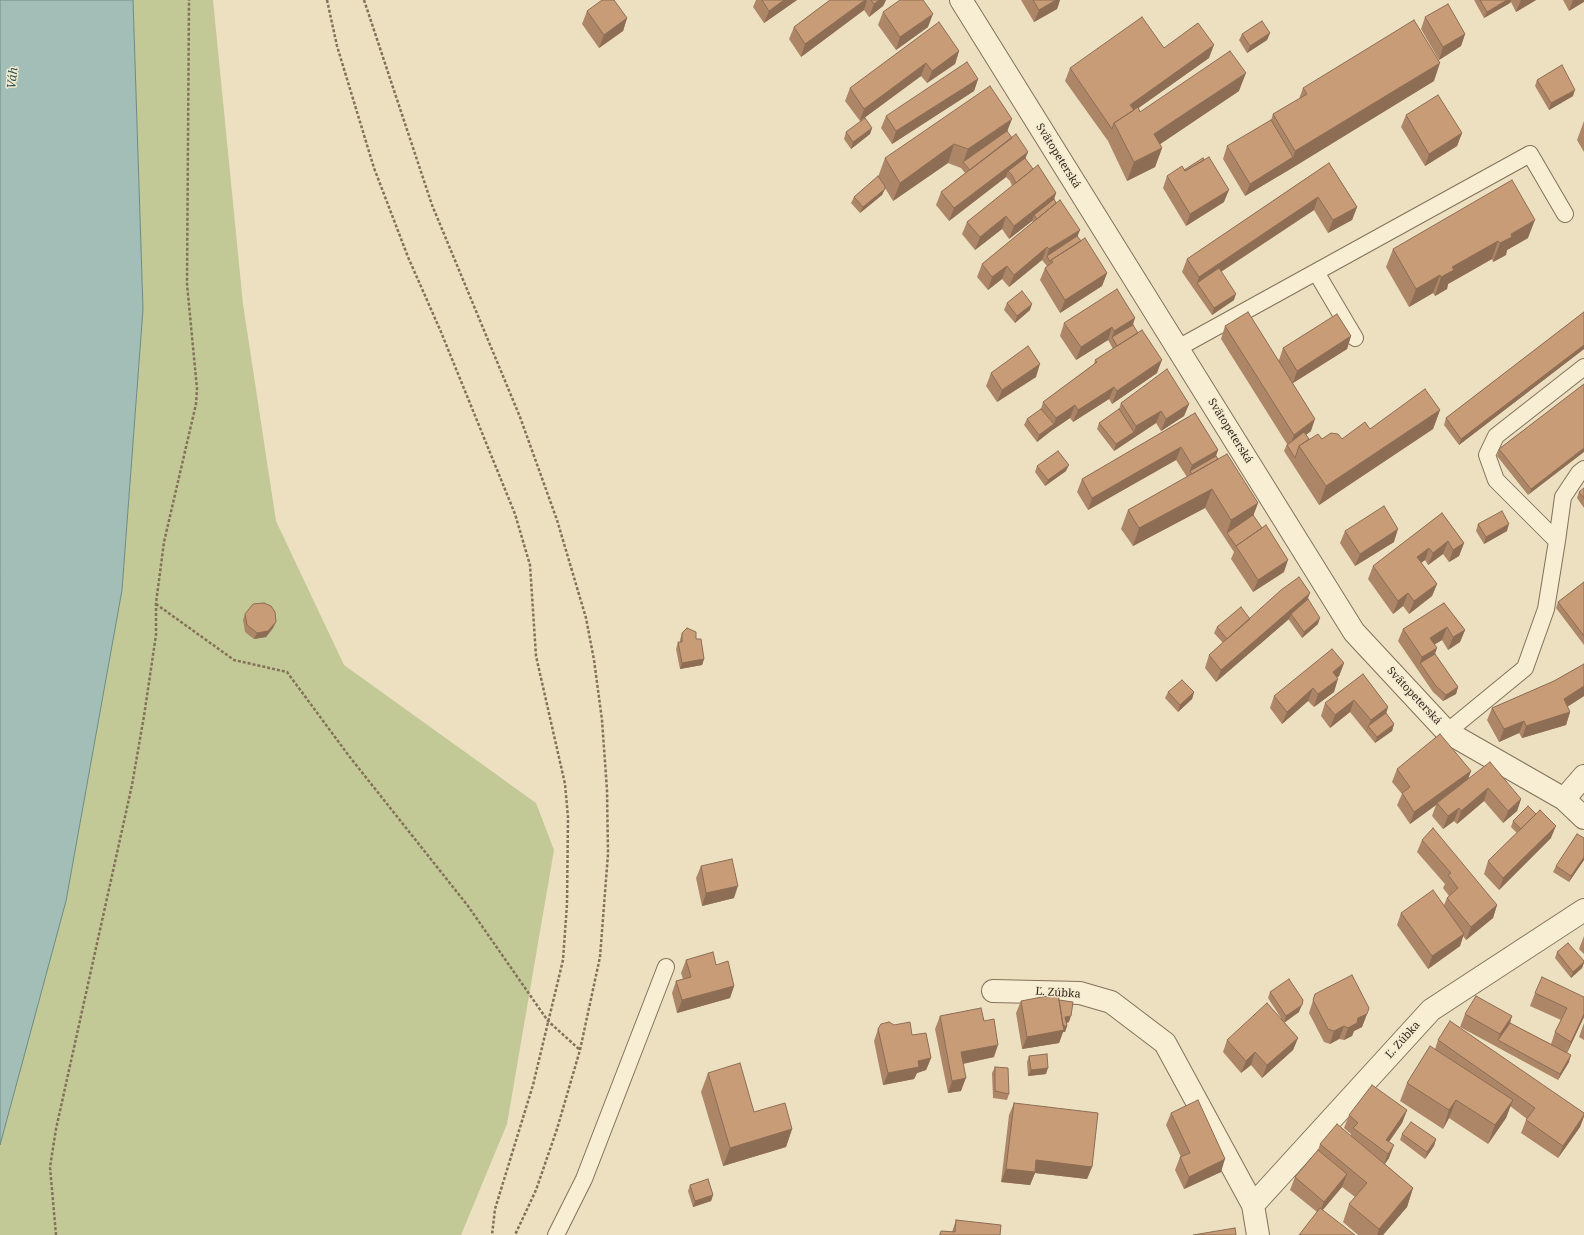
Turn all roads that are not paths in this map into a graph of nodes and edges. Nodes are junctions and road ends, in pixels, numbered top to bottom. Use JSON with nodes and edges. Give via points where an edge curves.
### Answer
{"nodes":[{"id":1,"x":961,"y":0,"type":"edge"},
{"id":2,"x":1566,"y":214,"type":"dead end"},
{"id":3,"x":1316,"y":272,"type":"junction"},
{"id":4,"x":1355,"y":338,"type":"dead end"},
{"id":5,"x":1178,"y":348,"type":"junction"},
{"id":6,"x":1584,"y":367,"type":"edge"},
{"id":7,"x":1584,"y":469,"type":"edge"},
{"id":8,"x":1557,"y":541,"type":"junction"},
{"id":9,"x":1447,"y":732,"type":"junction"},
{"id":10,"x":1584,"y":776,"type":"edge"},
{"id":11,"x":1564,"y":799,"type":"junction"},
{"id":12,"x":1584,"y":818,"type":"edge"},
{"id":13,"x":1584,"y":910,"type":"edge"},
{"id":14,"x":666,"y":967,"type":"dead end"},
{"id":15,"x":993,"y":991,"type":"dead end"},
{"id":16,"x":1253,"y":1205,"type":"junction"},
{"id":17,"x":556,"y":1235,"type":"edge"},
{"id":18,"x":1258,"y":1235,"type":"edge"}],
"edges":[{"from":1,"to":5,"type":"street","name":"Svätopeterská"},
{"from":2,"to":3,"type":"lane","via":[[1530,154]]},
{"from":3,"to":4,"type":"lane"},
{"from":3,"to":5,"type":"lane"},
{"from":5,"to":9,"type":"street","name":"Svätopeterská","via":[[1354,632]]},
{"from":6,"to":8,"type":"lane","via":[[1496,436],[1487,455],[1496,480]]},
{"from":7,"to":8,"type":"lane","via":[[1563,497]]},
{"from":8,"to":9,"type":"lane","via":[[1546,609],[1525,668]]},
{"from":9,"to":11,"type":"street","name":"Svätopeterská"},
{"from":10,"to":11,"type":"street"},
{"from":11,"to":12,"type":"street","name":"Svätopeterská"},
{"from":13,"to":16,"type":"street","name":"Ľ. Zúbka","via":[[1431,1010]]},
{"from":14,"to":17,"type":"lane","via":[[584,1179]]},
{"from":15,"to":16,"type":"street","name":"Ľ. Zúbka","via":[[1080,993],[1111,1002],[1165,1043]]},
{"from":16,"to":18,"type":"street","name":"Ľ. Zúbka"}]}
